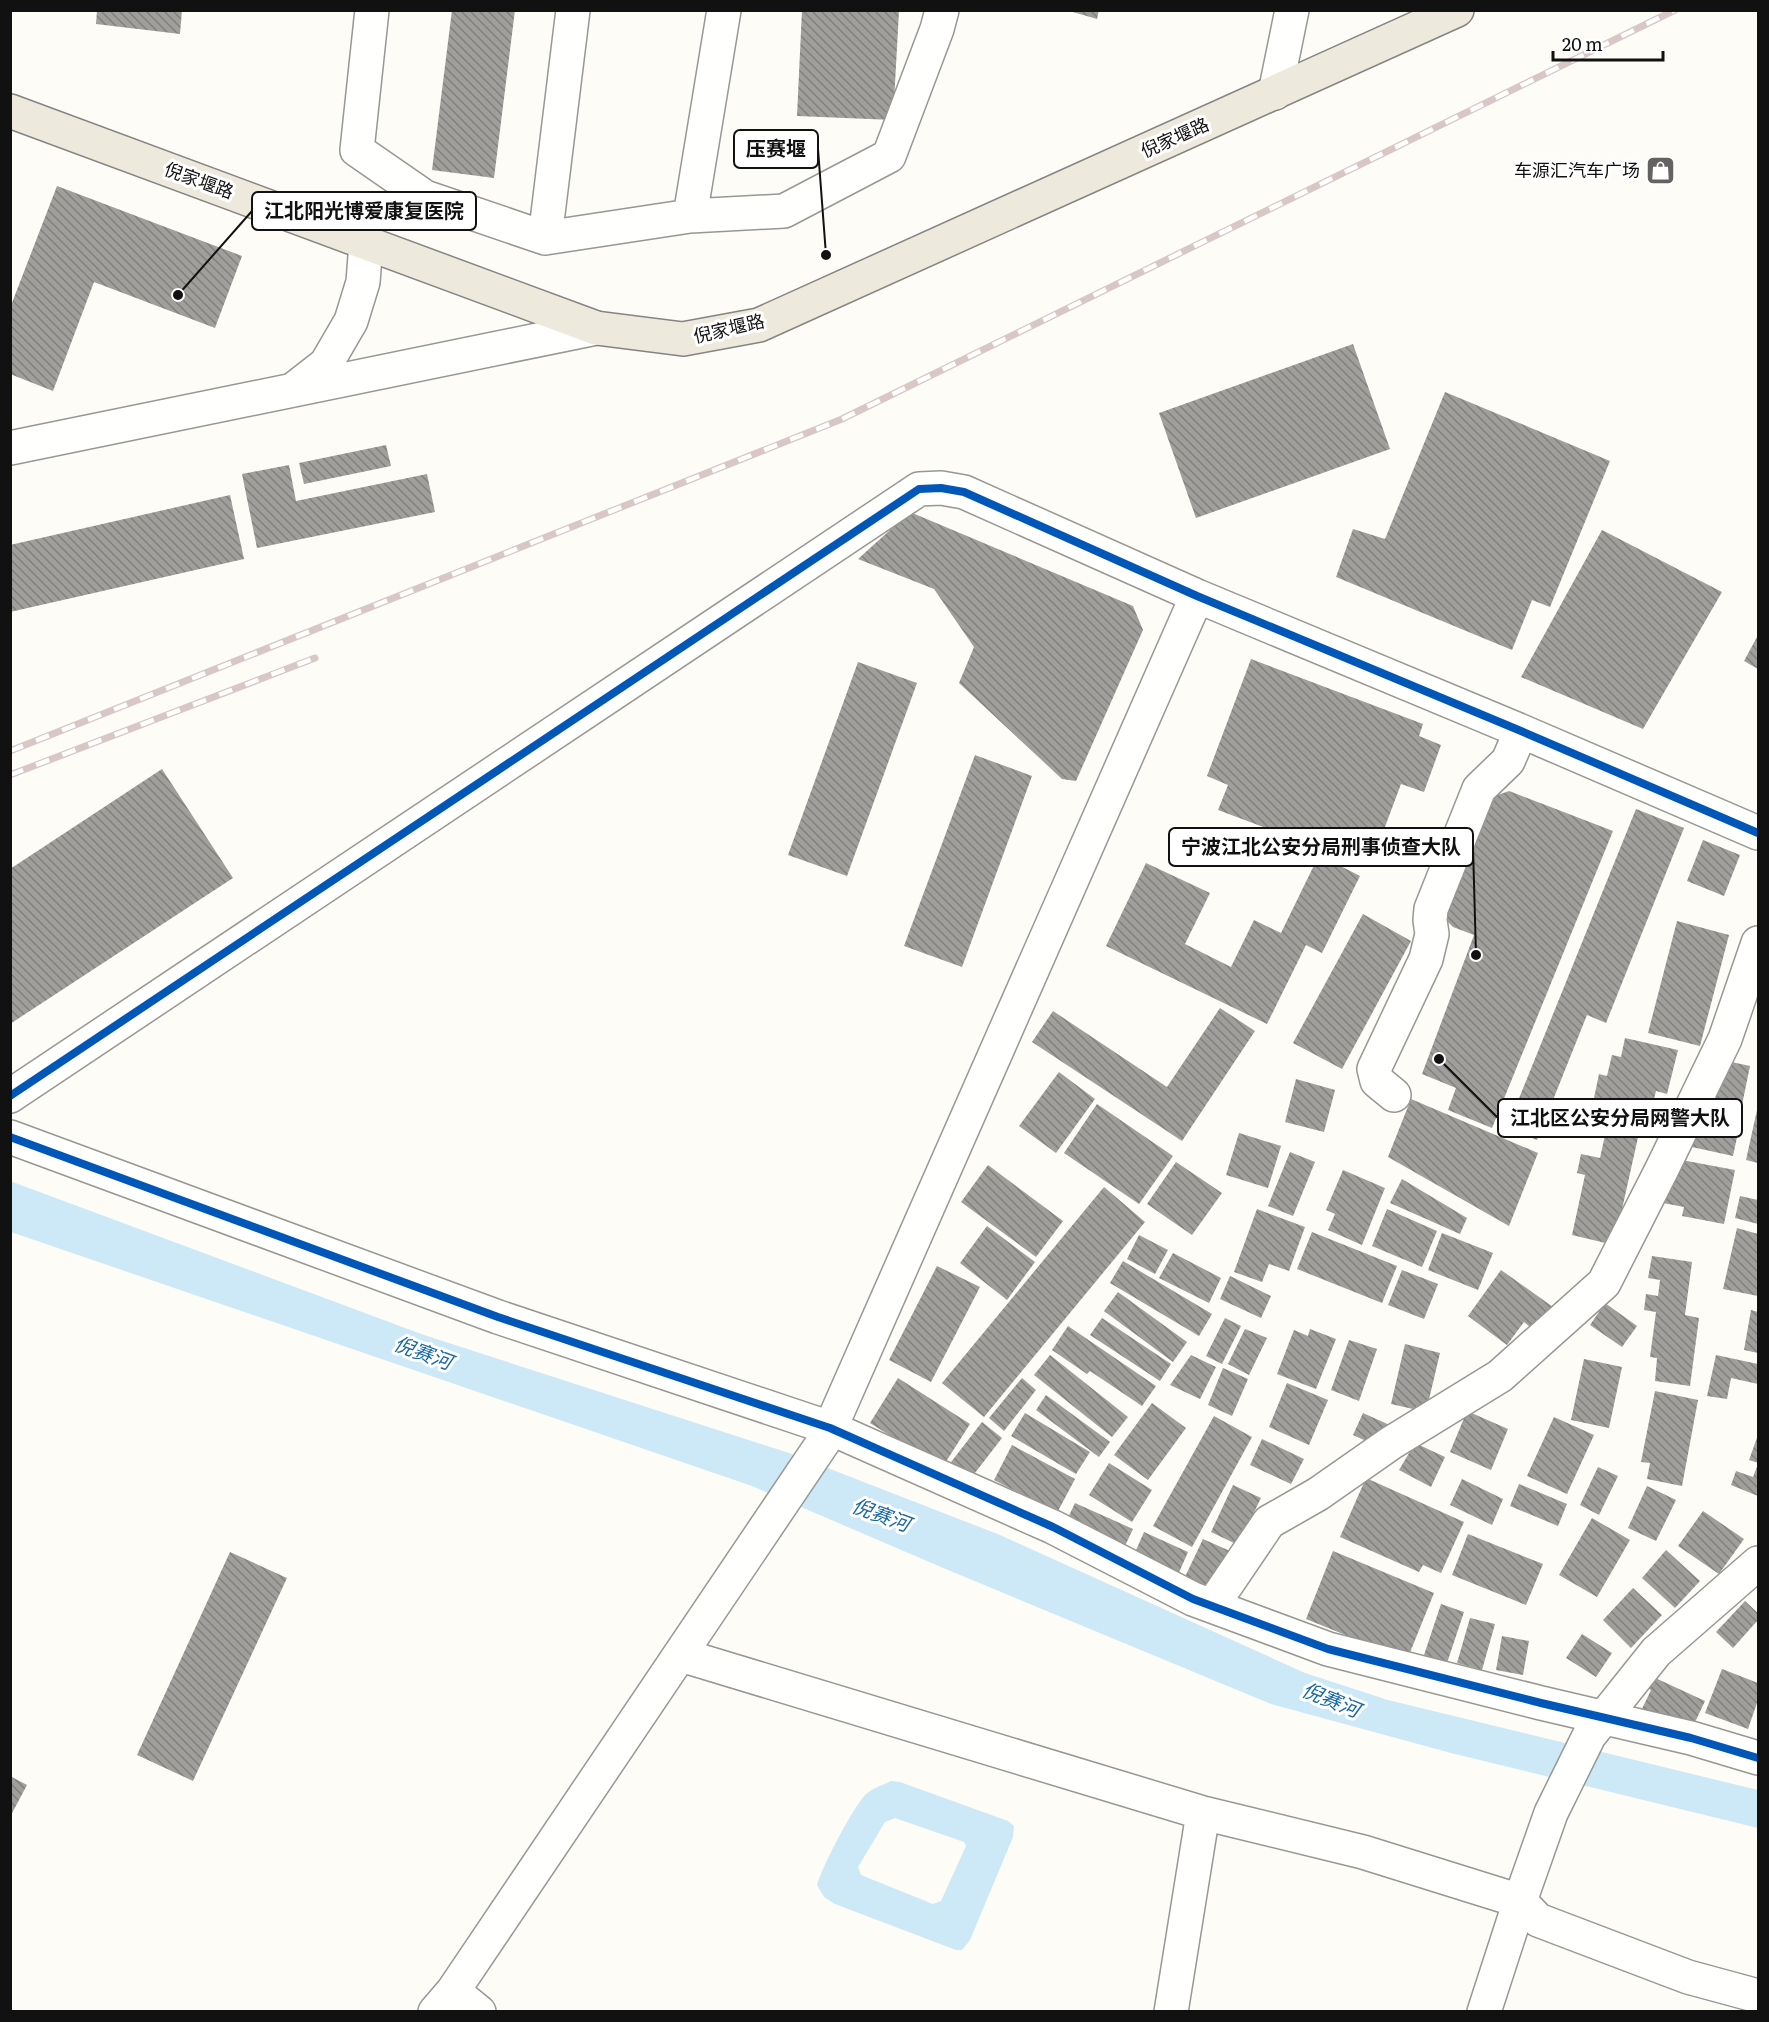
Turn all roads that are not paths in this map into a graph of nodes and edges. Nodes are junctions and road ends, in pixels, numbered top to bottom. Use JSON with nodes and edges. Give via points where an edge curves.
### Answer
{"nodes":[{"id":1,"x":372,"y":10,"type":"edge"},
{"id":2,"x":573,"y":10,"type":"edge"},
{"id":3,"x":724,"y":10,"type":"edge"},
{"id":4,"x":942,"y":10,"type":"edge"},
{"id":5,"x":1292,"y":10,"type":"edge"},
{"id":6,"x":1457,"y":10,"type":"edge"},
{"id":7,"x":1275,"y":93,"type":"junction"},
{"id":8,"x":10,"y":111,"type":"edge"},
{"id":9,"x":690,"y":216,"type":"junction"},
{"id":10,"x":545,"y":238,"type":"junction"},
{"id":11,"x":366,"y":243,"type":"junction"},
{"id":12,"x":596,"y":328,"type":"junction"},
{"id":13,"x":293,"y":390,"type":"junction"},
{"id":14,"x":10,"y":448,"type":"edge"},
{"id":15,"x":1197,"y":596,"type":"junction"},
{"id":16,"x":1521,"y":731,"type":"junction"},
{"id":17,"x":1758,"y":833,"type":"edge"},
{"id":18,"x":1758,"y":943,"type":"edge"},
{"id":19,"x":23,"y":1087,"type":"edge"},
{"id":20,"x":1394,"y":1095,"type":"dead end"},
{"id":21,"x":10,"y":1137,"type":"edge"},
{"id":22,"x":828,"y":1433,"type":"junction"},
{"id":23,"x":1758,"y":1563,"type":"edge"},
{"id":24,"x":1212,"y":1606,"type":"junction"},
{"id":25,"x":681,"y":1655,"type":"junction"},
{"id":26,"x":1595,"y":1726,"type":"junction"},
{"id":27,"x":1758,"y":1758,"type":"edge"},
{"id":28,"x":1203,"y":1813,"type":"junction"},
{"id":29,"x":1520,"y":1901,"type":"junction"},
{"id":30,"x":1758,"y":1996,"type":"edge"},
{"id":31,"x":444,"y":2001,"type":"edge"},
{"id":32,"x":479,"y":2012,"type":"edge"},
{"id":33,"x":1171,"y":2012,"type":"edge"},
{"id":34,"x":1484,"y":2012,"type":"edge"}],
"edges":[{"from":1,"to":10,"type":"street","via":[[357,150],[425,197]]},
{"from":2,"to":10,"type":"street"},
{"from":3,"to":9,"type":"street"},
{"from":4,"to":9,"type":"street","via":[[938,30],[889,156],[784,211]]},
{"from":5,"to":7,"type":"street"},
{"from":6,"to":7,"type":"main road","name":"倪家堰路"},
{"from":7,"to":12,"type":"main road","name":"倪家堰路","via":[[759,325],[683,339]]},
{"from":8,"to":11,"type":"main road","name":"倪家堰路"},
{"from":9,"to":10,"type":"street"},
{"from":11,"to":12,"type":"main road","name":"倪家堰路"},
{"from":11,"to":13,"type":"street","via":[[363,282],[351,321],[326,364]]},
{"from":12,"to":13,"type":"street"},
{"from":13,"to":14,"type":"street"},
{"from":15,"to":16,"type":"street"},
{"from":15,"to":19,"type":"street","via":[[964,492],[919,489]]},
{"from":15,"to":22,"type":"street"},
{"from":16,"to":17,"type":"street"},
{"from":16,"to":20,"type":"street","via":[[1508,761],[1479,789],[1431,909],[1432,934],[1426,959],[1374,1069],[1377,1081]]},
{"from":18,"to":24,"type":"street","via":[[1725,1039],[1604,1283],[1500,1376],[1269,1522]]},
{"from":21,"to":22,"type":"street","via":[[498,1317]]},
{"from":22,"to":24,"type":"street","via":[[1053,1527]]},
{"from":22,"to":25,"type":"street"},
{"from":23,"to":26,"type":"street","via":[[1656,1652]]},
{"from":24,"to":26,"type":"street","via":[[1328,1649]]},
{"from":25,"to":28,"type":"street"},
{"from":25,"to":31,"type":"street"},
{"from":26,"to":27,"type":"street","via":[[1691,1738]]},
{"from":26,"to":29,"type":"street","via":[[1551,1813]]},
{"from":28,"to":29,"type":"street","via":[[1363,1851]]},
{"from":28,"to":33,"type":"street"},
{"from":29,"to":30,"type":"street","via":[[1538,1920],[1688,1977]]},
{"from":29,"to":34,"type":"street"},
{"from":31,"to":32,"type":"street"}]}
